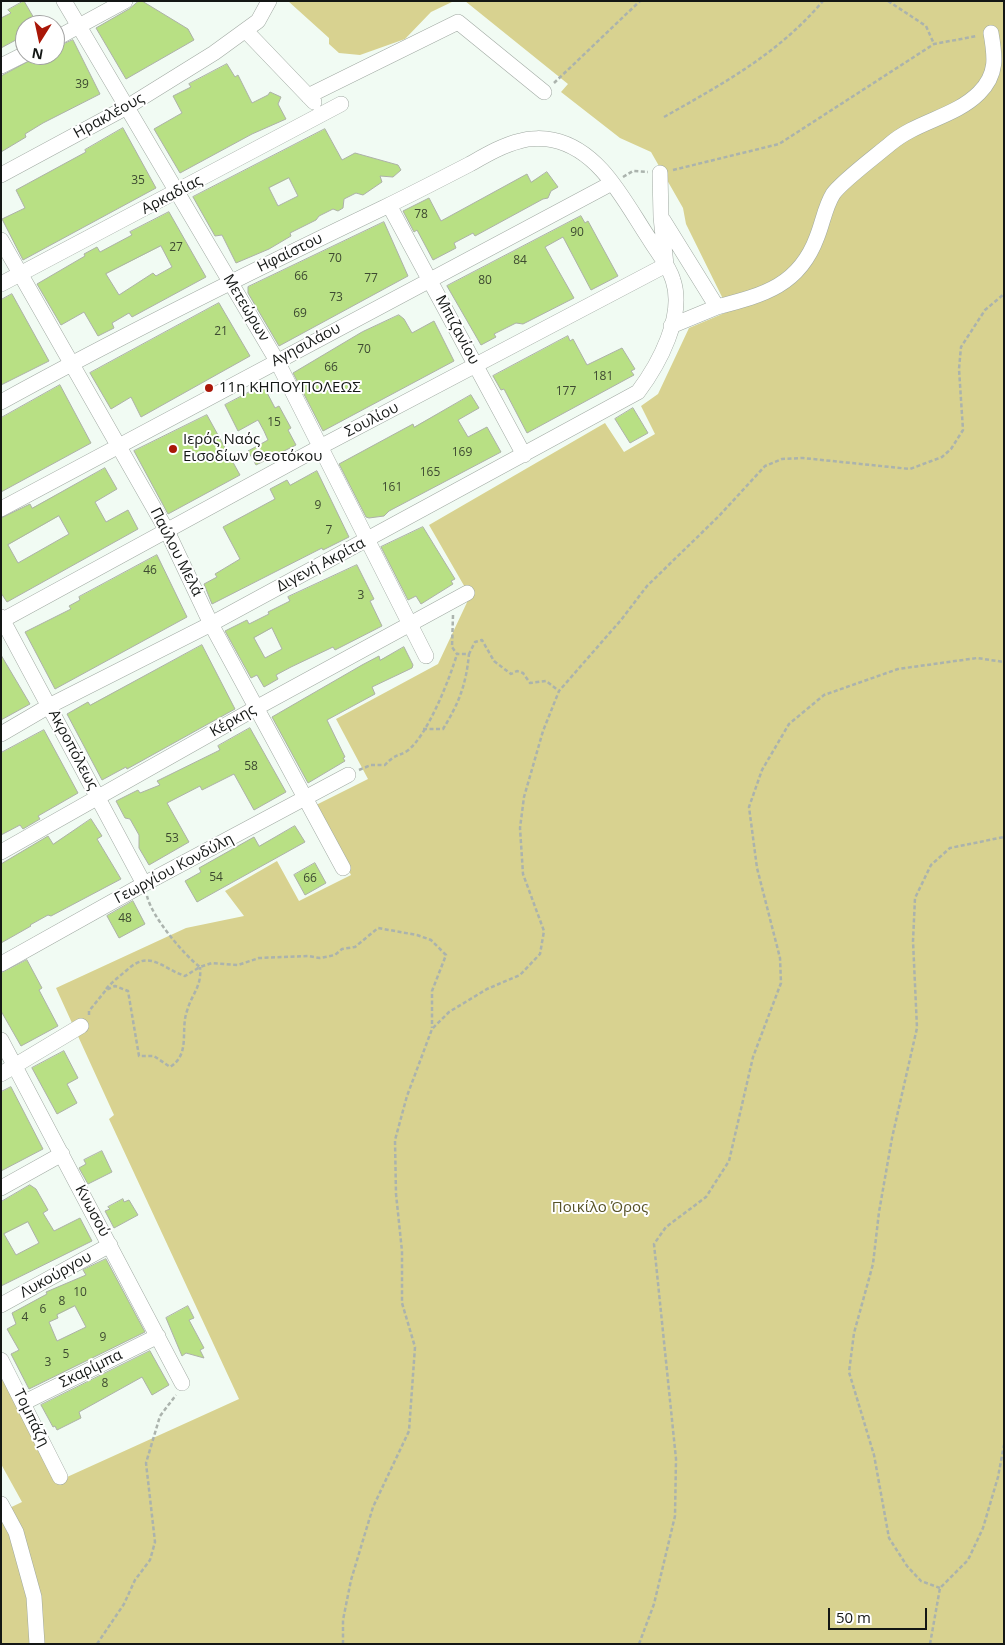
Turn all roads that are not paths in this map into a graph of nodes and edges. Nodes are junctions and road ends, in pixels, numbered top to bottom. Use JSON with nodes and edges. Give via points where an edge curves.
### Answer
{"nodes":[{"id":1,"x":64,"y":1,"type":"edge"},
{"id":2,"x":125,"y":1,"type":"edge"},
{"id":3,"x":266,"y":2,"type":"edge"},
{"id":4,"x":79,"y":26,"type":"junction"},
{"id":5,"x":246,"y":31,"type":"junction"},
{"id":6,"x":991,"y":33,"type":"road end"},
{"id":7,"x":65,"y":34,"type":"edge"},
{"id":8,"x":15,"y":59,"type":"edge"},
{"id":9,"x":1,"y":66,"type":"edge"},
{"id":10,"x":544,"y":92,"type":"road end"},
{"id":11,"x":308,"y":96,"type":"junction"},
{"id":12,"x":341,"y":104,"type":"dead end"},
{"id":13,"x":127,"y":107,"type":"junction"},
{"id":14,"x":324,"y":113,"type":"junction"},
{"id":15,"x":660,"y":173,"type":"road end"},
{"id":16,"x":1,"y":175,"type":"edge"},
{"id":17,"x":612,"y":183,"type":"junction"},
{"id":18,"x":177,"y":192,"type":"junction"},
{"id":19,"x":390,"y":205,"type":"junction"},
{"id":20,"x":661,"y":217,"type":"junction"},
{"id":21,"x":1,"y":240,"type":"edge"},
{"id":22,"x":666,"y":265,"type":"junction"},
{"id":23,"x":20,"y":274,"type":"junction"},
{"id":24,"x":430,"y":280,"type":"junction"},
{"id":25,"x":230,"y":282,"type":"junction"},
{"id":26,"x":1,"y":284,"type":"edge"},
{"id":27,"x":717,"y":307,"type":"junction"},
{"id":28,"x":671,"y":326,"type":"junction"},
{"id":29,"x":277,"y":361,"type":"junction"},
{"id":30,"x":71,"y":363,"type":"junction"},
{"id":31,"x":476,"y":365,"type":"junction"},
{"id":32,"x":1,"y":402,"type":"edge"},
{"id":33,"x":118,"y":445,"type":"junction"},
{"id":34,"x":320,"y":446,"type":"junction"},
{"id":35,"x":524,"y":455,"type":"junction"},
{"id":36,"x":1,"y":508,"type":"edge"},
{"id":37,"x":167,"y":531,"type":"junction"},
{"id":38,"x":368,"y":540,"type":"junction"},
{"id":39,"x":467,"y":593,"type":"dead end"},
{"id":40,"x":2,"y":619,"type":"edge"},
{"id":41,"x":211,"y":624,"type":"junction"},
{"id":42,"x":410,"y":624,"type":"junction"},
{"id":43,"x":426,"y":656,"type":"dead end"},
{"id":44,"x":49,"y":706,"type":"junction"},
{"id":45,"x":256,"y":708,"type":"junction"},
{"id":46,"x":1,"y":734,"type":"edge"},
{"id":47,"x":348,"y":775,"type":"road end"},
{"id":48,"x":307,"y":798,"type":"junction"},
{"id":49,"x":99,"y":799,"type":"junction"},
{"id":50,"x":1,"y":852,"type":"edge"},
{"id":51,"x":343,"y":868,"type":"dead end"},
{"id":52,"x":144,"y":884,"type":"junction"},
{"id":53,"x":1,"y":964,"type":"edge"},
{"id":54,"x":81,"y":1026,"type":"road end"},
{"id":55,"x":1,"y":1040,"type":"edge"},
{"id":56,"x":16,"y":1066,"type":"junction"},
{"id":57,"x":1,"y":1074,"type":"edge"},
{"id":58,"x":62,"y":1154,"type":"junction"},
{"id":59,"x":1,"y":1188,"type":"edge"},
{"id":60,"x":110,"y":1245,"type":"junction"},
{"id":61,"x":1,"y":1305,"type":"edge"},
{"id":62,"x":158,"y":1336,"type":"junction"},
{"id":63,"x":1,"y":1360,"type":"edge"},
{"id":64,"x":182,"y":1383,"type":"road end"},
{"id":65,"x":23,"y":1403,"type":"junction"},
{"id":66,"x":60,"y":1477,"type":"dead end"},
{"id":67,"x":1,"y":1504,"type":"edge"},
{"id":68,"x":37,"y":1644,"type":"edge"}],
"edges":[{"from":1,"to":4,"type":"street","name":"Μετεώρων"},
{"from":2,"to":4,"type":"street"},
{"from":3,"to":5,"type":"street","name":"Ηρακλέους","via":[[258,21]]},
{"from":4,"to":7,"type":"street"},
{"from":4,"to":13,"type":"street","name":"Μετεώρων"},
{"from":5,"to":11,"type":"street"},
{"from":5,"to":13,"type":"street","name":"Ηρακλέους"},
{"from":6,"to":27,"type":"street","via":[[995,59],[991,76],[979,93],[958,108],[919,124],[834,192],[817,238],[801,266],[784,284],[762,296]]},
{"from":8,"to":9,"type":"street"},
{"from":10,"to":11,"type":"street","via":[[458,22]]},
{"from":11,"to":14,"type":"street"},
{"from":12,"to":14,"type":"street","name":"Αρκαδίας"},
{"from":13,"to":16,"type":"street","name":"Ηρακλέους"},
{"from":13,"to":18,"type":"street","name":"Μετεώρων"},
{"from":14,"to":18,"type":"street","name":"Αρκαδίας"},
{"from":15,"to":20,"type":"street"},
{"from":17,"to":19,"type":"street","name":"Ηφαίστου","via":[[592,159],[566,144],[551,139],[522,140],[500,148]]},
{"from":17,"to":22,"type":"street","name":"Ηφαίστου"},
{"from":17,"to":24,"type":"street","name":"Αγησιλάου"},
{"from":18,"to":23,"type":"street","name":"Αρκαδίας"},
{"from":18,"to":25,"type":"street","name":"Μετεώρων"},
{"from":19,"to":24,"type":"street","name":"Μπιζανίου"},
{"from":19,"to":25,"type":"street","name":"Ηφαίστου"},
{"from":20,"to":22,"type":"street"},
{"from":20,"to":27,"type":"street"},
{"from":21,"to":23,"type":"street","name":"Παύλου Μελά"},
{"from":22,"to":28,"type":"street","via":[[676,290]]},
{"from":22,"to":31,"type":"street","name":"Σουλίου"},
{"from":23,"to":26,"type":"street","name":"Αρκαδίας"},
{"from":23,"to":30,"type":"street","name":"Παύλου Μελά"},
{"from":24,"to":29,"type":"street","name":"Αγησιλάου"},
{"from":24,"to":31,"type":"street","name":"Μπιζανίου"},
{"from":25,"to":29,"type":"street","name":"Μετεώρων"},
{"from":25,"to":30,"type":"street","name":"Ηφαίστου"},
{"from":27,"to":28,"type":"street"},
{"from":28,"to":35,"type":"street","name":"Διγενή Ακρίτα","via":[[654,368],[638,392]]},
{"from":29,"to":33,"type":"street","name":"Αγησιλάου"},
{"from":29,"to":34,"type":"street","name":"Μετεώρων"},
{"from":30,"to":32,"type":"street","name":"Ηφαίστου"},
{"from":30,"to":33,"type":"street","name":"Παύλου Μελά"},
{"from":31,"to":34,"type":"street","name":"Σουλίου"},
{"from":31,"to":35,"type":"street","name":"Μπιζανίου"},
{"from":33,"to":36,"type":"street","name":"Αγησιλάου"},
{"from":33,"to":37,"type":"street","name":"Παύλου Μελά"},
{"from":34,"to":37,"type":"street","name":"Σουλίου"},
{"from":34,"to":38,"type":"street","name":"Μετεώρων"},
{"from":35,"to":38,"type":"street","name":"Διγενή Ακρίτα"},
{"from":37,"to":40,"type":"street","name":"Σουλίου"},
{"from":37,"to":41,"type":"street","name":"Παύλου Μελά"},
{"from":38,"to":41,"type":"street","name":"Διγενή Ακρίτα"},
{"from":38,"to":42,"type":"street","name":"Μετεώρων"},
{"from":39,"to":42,"type":"street","name":"Κέρκης"},
{"from":40,"to":44,"type":"street","name":"Ακροπόλεως"},
{"from":41,"to":44,"type":"street","name":"Διγενή Ακρίτα"},
{"from":41,"to":45,"type":"street","name":"Παύλου Μελά"},
{"from":42,"to":43,"type":"street","name":"Μετεώρων"},
{"from":42,"to":45,"type":"street","name":"Κέρκης"},
{"from":44,"to":46,"type":"street","name":"Διγενή Ακρίτα"},
{"from":44,"to":49,"type":"street","name":"Ακροπόλεως"},
{"from":45,"to":48,"type":"street","name":"Παύλου Μελά"},
{"from":45,"to":49,"type":"street","name":"Κέρκης"},
{"from":47,"to":48,"type":"street","name":"Γεωργίου Κονδύλη"},
{"from":48,"to":51,"type":"street","name":"Παύλου Μελά"},
{"from":48,"to":52,"type":"street","name":"Γεωργίου Κονδύλη"},
{"from":49,"to":50,"type":"street","name":"Κέρκης"},
{"from":49,"to":52,"type":"street","name":"Ακροπόλεως"},
{"from":52,"to":53,"type":"street","name":"Γεωργίου Κονδύλη"},
{"from":54,"to":56,"type":"street"},
{"from":55,"to":56,"type":"street","name":"Κνωσού"},
{"from":56,"to":57,"type":"street"},
{"from":56,"to":58,"type":"street","name":"Κνωσού"},
{"from":58,"to":59,"type":"street"},
{"from":58,"to":60,"type":"street","name":"Κνωσού"},
{"from":60,"to":61,"type":"street","name":"Λυκούργου"},
{"from":60,"to":62,"type":"street","name":"Κνωσού"},
{"from":62,"to":64,"type":"street","name":"Κνωσού"},
{"from":62,"to":65,"type":"street","name":"Σκαρίμπα"},
{"from":63,"to":65,"type":"street","name":"Τομπάζη"},
{"from":65,"to":66,"type":"street","name":"Τομπάζη"},
{"from":67,"to":68,"type":"street","via":[[16,1532],[34,1597]]}]}
